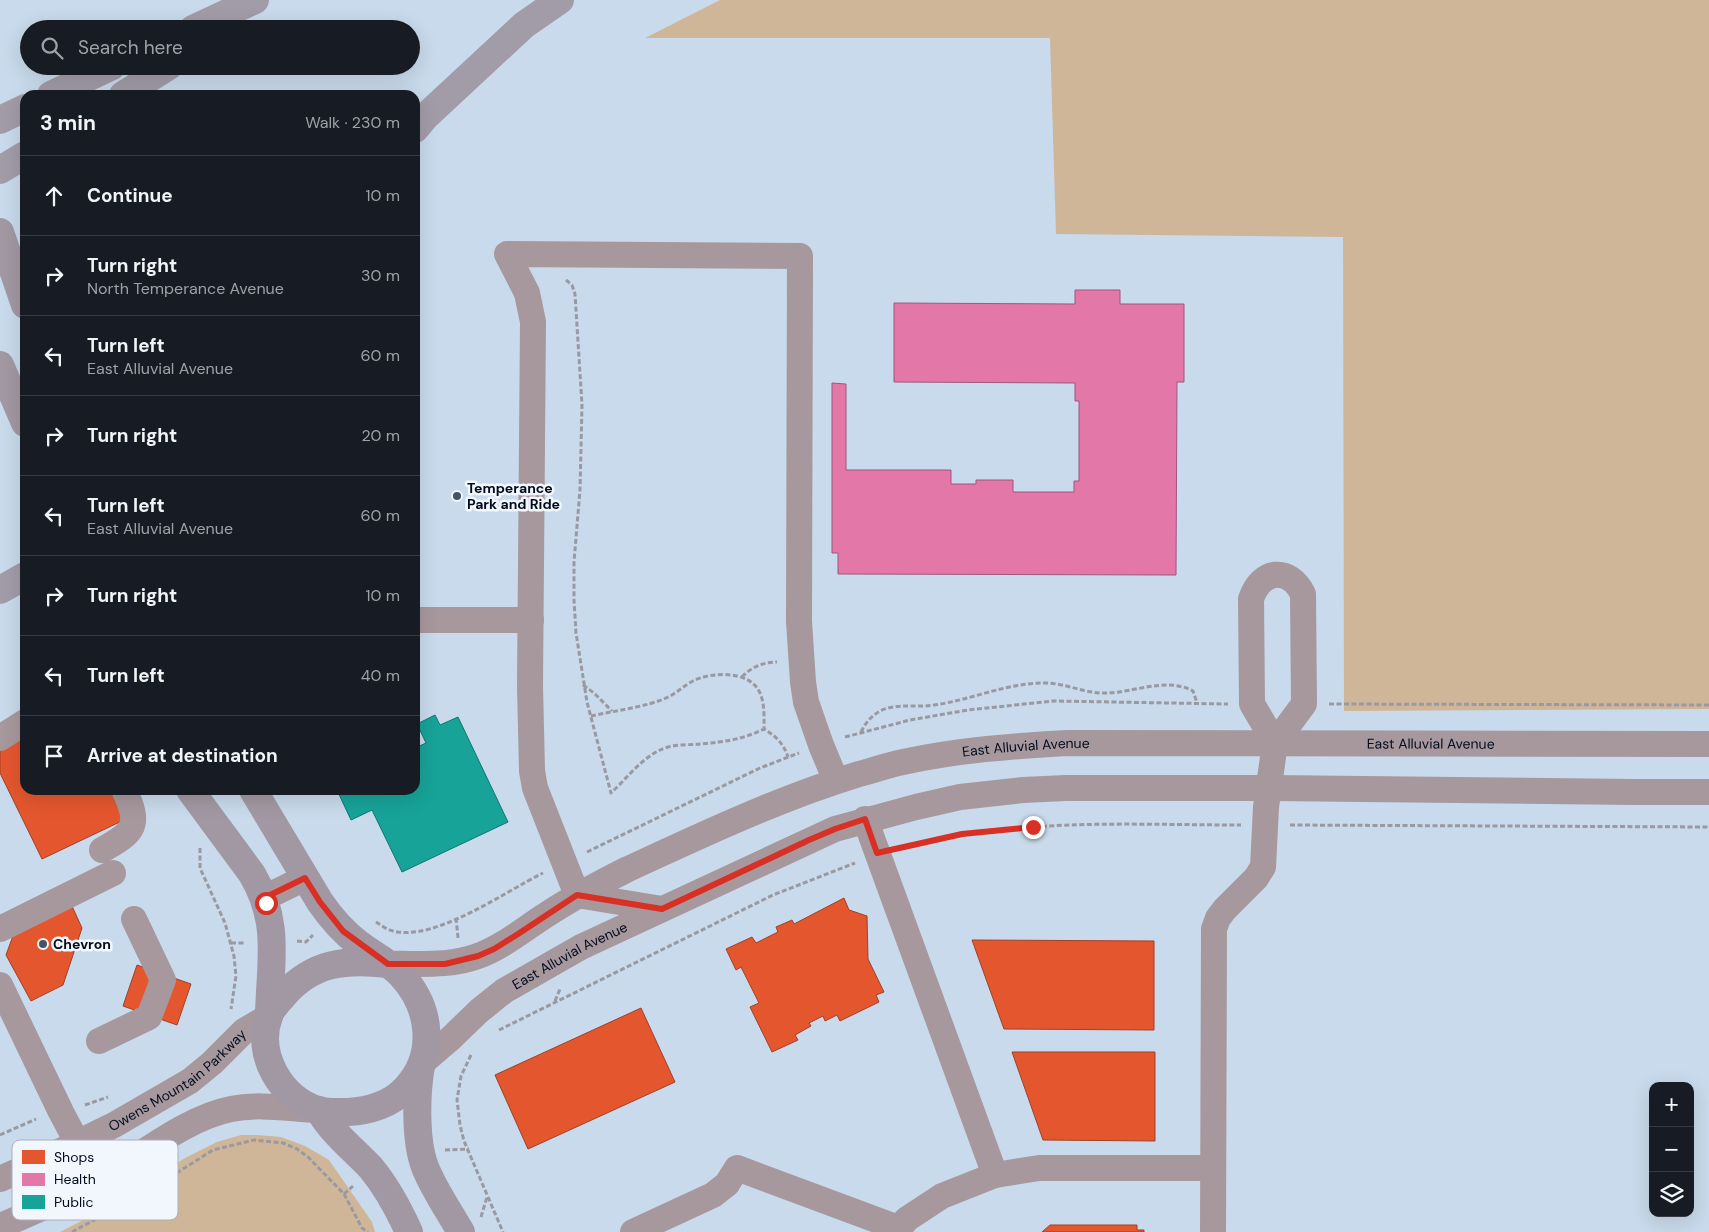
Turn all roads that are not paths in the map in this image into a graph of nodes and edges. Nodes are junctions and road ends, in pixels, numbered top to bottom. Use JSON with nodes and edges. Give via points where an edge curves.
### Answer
{"nodes":[{"id":1,"x":255,"y":0,"type":"edge"},
{"id":2,"x":276,"y":0,"type":"edge"},
{"id":3,"x":560,"y":0,"type":"edge"},
{"id":4,"x":212,"y":20,"type":"edge"},
{"id":5,"x":244,"y":20,"type":"edge"},
{"id":6,"x":92,"y":75,"type":"edge"},
{"id":7,"x":155,"y":75,"type":"edge"},
{"id":8,"x":60,"y":90,"type":"edge"},
{"id":9,"x":131,"y":90,"type":"edge"},
{"id":10,"x":20,"y":110,"type":"edge"},
{"id":11,"x":0,"y":120,"type":"edge"},
{"id":12,"x":420,"y":123,"type":"edge"},
{"id":13,"x":20,"y":158,"type":"edge"},
{"id":14,"x":0,"y":170,"type":"edge"},
{"id":15,"x":0,"y":232,"type":"edge"},
{"id":16,"x":20,"y":290,"type":"edge"},
{"id":17,"x":0,"y":365,"type":"edge"},
{"id":18,"x":20,"y":411,"type":"edge"},
{"id":19,"x":20,"y":579,"type":"edge"},
{"id":20,"x":0,"y":590,"type":"edge"},
{"id":21,"x":420,"y":620,"type":"edge"},
{"id":22,"x":531,"y":620,"type":"junction"},
{"id":23,"x":20,"y":725,"type":"edge"},
{"id":24,"x":0,"y":738,"type":"edge"},
{"id":25,"x":1275,"y":743,"type":"junction"},
{"id":26,"x":1709,"y":744,"type":"edge"},
{"id":27,"x":836,"y":781,"type":"junction"},
{"id":28,"x":1270,"y":788,"type":"junction"},
{"id":29,"x":1709,"y":792,"type":"edge"},
{"id":30,"x":126,"y":795,"type":"edge"},
{"id":31,"x":194,"y":795,"type":"edge"},
{"id":32,"x":257,"y":795,"type":"edge"},
{"id":33,"x":865,"y":819,"type":"junction"},
{"id":34,"x":102,"y":850,"type":"dead end"},
{"id":35,"x":113,"y":873,"type":"dead end"},
{"id":36,"x":305,"y":878,"type":"junction"},
{"id":37,"x":577,"y":895,"type":"junction"},
{"id":38,"x":264,"y":898,"type":"junction"},
{"id":39,"x":662,"y":909,"type":"junction"},
{"id":40,"x":134,"y":919,"type":"dead end"},
{"id":41,"x":0,"y":928,"type":"edge"},
{"id":42,"x":388,"y":964,"type":"junction"},
{"id":43,"x":0,"y":985,"type":"edge"},
{"id":44,"x":269,"y":1016,"type":"junction"},
{"id":45,"x":99,"y":1041,"type":"dead end"},
{"id":46,"x":422,"y":1063,"type":"junction"},
{"id":47,"x":319,"y":1110,"type":"junction"},
{"id":48,"x":75,"y":1140,"type":"edge"},
{"id":49,"x":85,"y":1140,"type":"edge"},
{"id":50,"x":165,"y":1140,"type":"edge"},
{"id":51,"x":1213,"y":1168,"type":"junction"},
{"id":52,"x":12,"y":1174,"type":"edge"},
{"id":53,"x":995,"y":1175,"type":"junction"},
{"id":54,"x":0,"y":1179,"type":"edge"},
{"id":55,"x":14,"y":1220,"type":"edge"},
{"id":56,"x":0,"y":1226,"type":"edge"},
{"id":57,"x":897,"y":1230,"type":"edge"},
{"id":58,"x":409,"y":1232,"type":"edge"},
{"id":59,"x":461,"y":1232,"type":"edge"},
{"id":60,"x":634,"y":1232,"type":"edge"},
{"id":61,"x":1213,"y":1232,"type":"edge"}],
"edges":[{"from":1,"to":4,"type":"highway"},
{"from":2,"to":5,"type":"highway"},
{"from":3,"to":12,"type":"highway","via":[[524,25]]},
{"from":6,"to":8,"type":"highway"},
{"from":7,"to":9,"type":"highway"},
{"from":10,"to":11,"type":"highway"},
{"from":13,"to":14,"type":"highway"},
{"from":15,"to":16,"type":"main road"},
{"from":17,"to":18,"type":"main road"},
{"from":19,"to":20,"type":"highway"},
{"from":21,"to":22,"type":"street"},
{"from":22,"to":27,"type":"street","via":[[533,322],[527,293],[507,254],[800,256],[801,661],[806,702]]},
{"from":22,"to":37,"type":"street","via":[[532,771],[535,788]]},
{"from":23,"to":24,"type":"street"},
{"from":25,"to":25,"type":"street","via":[[1304,704],[1303,594],[1292,580],[1278,575],[1261,580],[1254,588],[1251,600],[1252,704]]},
{"from":25,"to":26,"type":"street","name":"East Alluvial Avenue"},
{"from":25,"to":27,"type":"street","name":"East Alluvial Avenue","via":[[1068,743],[990,747],[901,762]]},
{"from":25,"to":28,"type":"street"},
{"from":27,"to":37,"type":"street","name":"East Alluvial Avenue","via":[[740,819]]},
{"from":28,"to":29,"type":"street","name":"East Alluvial Avenue"},
{"from":28,"to":33,"type":"street","name":"East Alluvial Avenue","via":[[1022,790],[960,798]]},
{"from":28,"to":51,"type":"street","via":[[1262,871],[1225,909],[1214,930]]},
{"from":30,"to":34,"type":"street","via":[[134,813],[130,830]]},
{"from":31,"to":38,"type":"main road","via":[[252,874]]},
{"from":32,"to":36,"type":"main road"},
{"from":33,"to":39,"type":"street","name":"East Alluvial Avenue","via":[[809,840]]},
{"from":33,"to":53,"type":"street"},
{"from":35,"to":41,"type":"street"},
{"from":36,"to":38,"type":"street"},
{"from":36,"to":42,"type":"main road","via":[[343,931]]},
{"from":37,"to":39,"type":"street"},
{"from":37,"to":42,"type":"street","name":"East Alluvial Avenue","via":[[478,956],[445,964]]},
{"from":38,"to":44,"type":"main road","via":[[272,941]]},
{"from":39,"to":46,"type":"street","name":"East Alluvial Avenue","via":[[581,947],[504,992]]},
{"from":40,"to":45,"type":"street","via":[[162,980],[149,1017]]},
{"from":42,"to":44,"type":"main road","via":[[349,962],[304,976],[291,987]]},
{"from":42,"to":46,"type":"main road","via":[[413,991],[423,1011],[428,1032]]},
{"from":43,"to":48,"type":"street"},
{"from":44,"to":47,"type":"main road","via":[[266,1048],[273,1072],[298,1101]]},
{"from":44,"to":49,"type":"street","name":"Owens Mountain Parkway","via":[[244,1031],[190,1081]]},
{"from":46,"to":47,"type":"main road","via":[[406,1089],[379,1106],[352,1112]]},
{"from":46,"to":59,"type":"main road","via":[[418,1108],[424,1165]]},
{"from":47,"to":50,"type":"street","via":[[250,1106],[219,1112]]},
{"from":47,"to":58,"type":"main road","via":[[327,1125],[372,1170]]},
{"from":51,"to":53,"type":"street","via":[[1039,1168]]},
{"from":51,"to":61,"type":"street"},
{"from":52,"to":54,"type":"street","name":"Owens Mountain Parkway"},
{"from":53,"to":57,"type":"street","via":[[942,1196],[907,1218]]},
{"from":55,"to":56,"type":"street"},
{"from":57,"to":60,"type":"street","via":[[738,1168],[714,1195]]}]}
